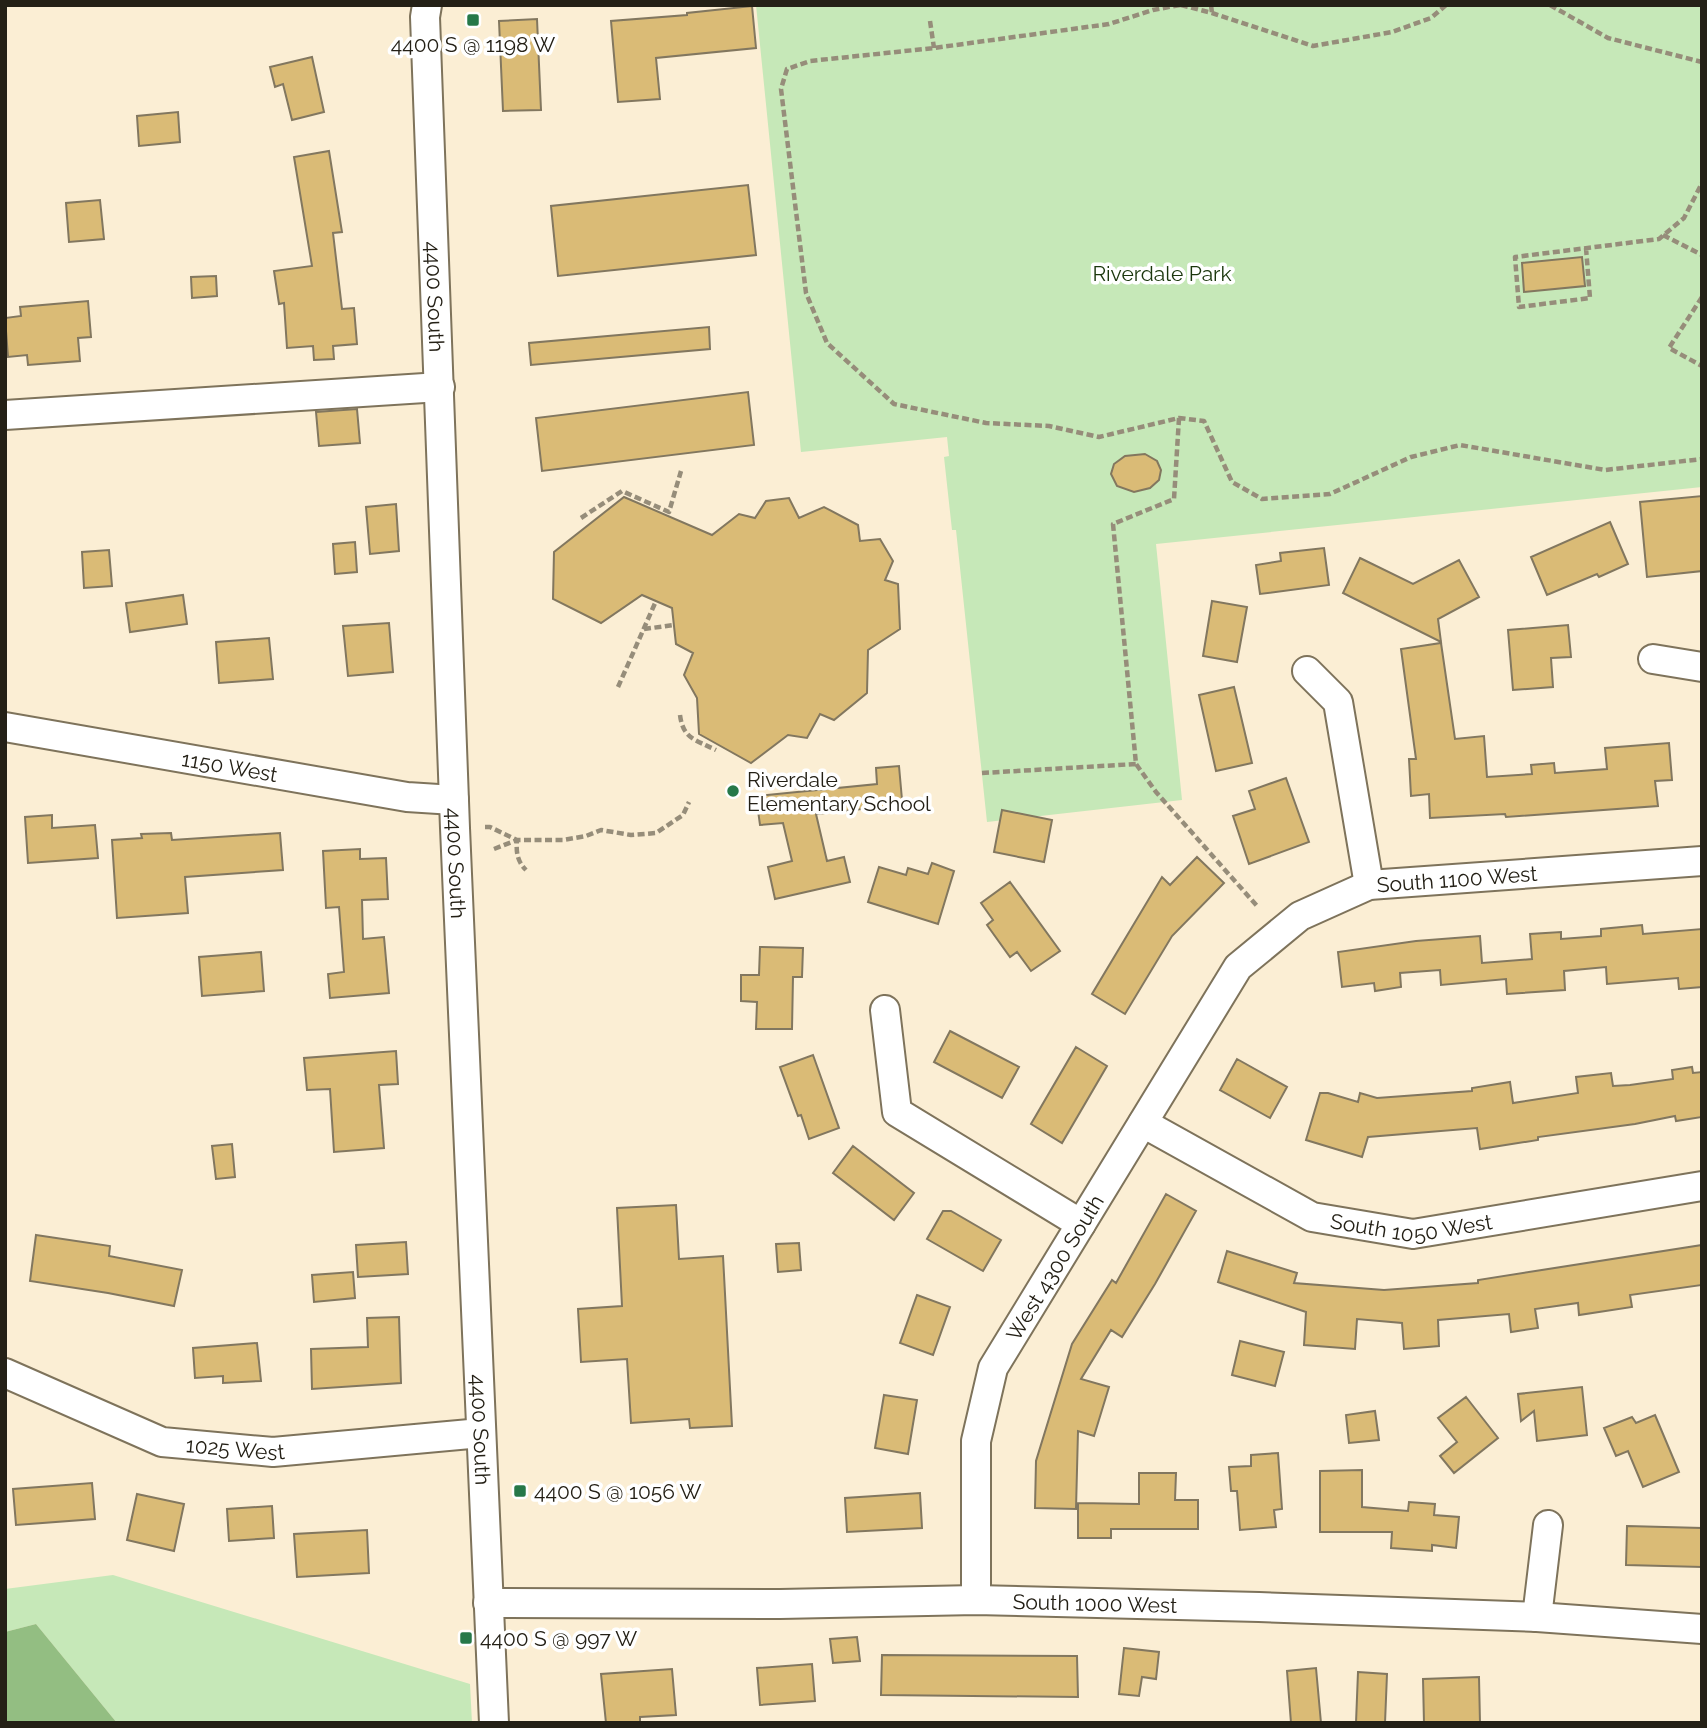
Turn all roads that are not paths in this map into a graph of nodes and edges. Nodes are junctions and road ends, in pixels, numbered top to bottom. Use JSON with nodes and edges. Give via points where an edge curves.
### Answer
{"nodes":[{"id":1,"x":428,"y":5,"type":"edge"},
{"id":2,"x":440,"y":387,"type":"junction"},
{"id":3,"x":5,"y":415,"type":"edge"},
{"id":4,"x":1653,"y":659,"type":"dead end"},
{"id":5,"x":1702,"y":667,"type":"edge"},
{"id":6,"x":1307,"y":671,"type":"dead end"},
{"id":7,"x":5,"y":727,"type":"edge"},
{"id":8,"x":454,"y":800,"type":"junction"},
{"id":9,"x":1702,"y":861,"type":"edge"},
{"id":10,"x":1369,"y":885,"type":"junction"},
{"id":11,"x":1238,"y":967,"type":"joint"},
{"id":12,"x":885,"y":1010,"type":"dead end"},
{"id":13,"x":1143,"y":1123,"type":"junction"},
{"id":14,"x":1702,"y":1186,"type":"edge"},
{"id":15,"x":1081,"y":1224,"type":"junction"},
{"id":16,"x":5,"y":1373,"type":"edge"},
{"id":17,"x":481,"y":1433,"type":"junction"},
{"id":18,"x":1548,"y":1525,"type":"dead end"},
{"id":19,"x":976,"y":1600,"type":"junction"},
{"id":20,"x":488,"y":1603,"type":"junction"},
{"id":21,"x":1537,"y":1617,"type":"junction"},
{"id":22,"x":1702,"y":1629,"type":"edge"},
{"id":23,"x":494,"y":1723,"type":"edge"}],
"edges":[{"from":1,"to":2,"type":"street","name":"4400 South"},
{"from":2,"to":3,"type":"street"},
{"from":2,"to":8,"type":"street","name":"4400 South"},
{"from":4,"to":5,"type":"street"},
{"from":6,"to":10,"type":"street","via":[[1338,702]]},
{"from":7,"to":8,"type":"street","name":"1150 West","via":[[407,797]]},
{"from":8,"to":17,"type":"street","name":"4400 South"},
{"from":9,"to":10,"type":"street","name":"South 1100 West"},
{"from":10,"to":11,"type":"street","name":"South 1100 West","via":[[1300,916]]},
{"from":11,"to":13,"type":"street","name":"West 4300 South"},
{"from":12,"to":15,"type":"street","via":[[897,1112]]},
{"from":13,"to":14,"type":"street","name":"South 1050 West","via":[[1312,1217],[1413,1234]]},
{"from":13,"to":15,"type":"street","name":"West 4300 South"},
{"from":15,"to":19,"type":"street","name":"West 4300 South","via":[[993,1368],[976,1441]]},
{"from":16,"to":17,"type":"street","name":"1025 West","via":[[162,1442],[273,1452]]},
{"from":17,"to":20,"type":"street","name":"4400 South"},
{"from":18,"to":21,"type":"street"},
{"from":19,"to":20,"type":"street","name":"South 1000 West","via":[[780,1605]]},
{"from":19,"to":21,"type":"street","name":"South 1000 West"},
{"from":20,"to":23,"type":"street","name":"4400 South"},
{"from":21,"to":22,"type":"street","name":"South 1000 West"}]}
